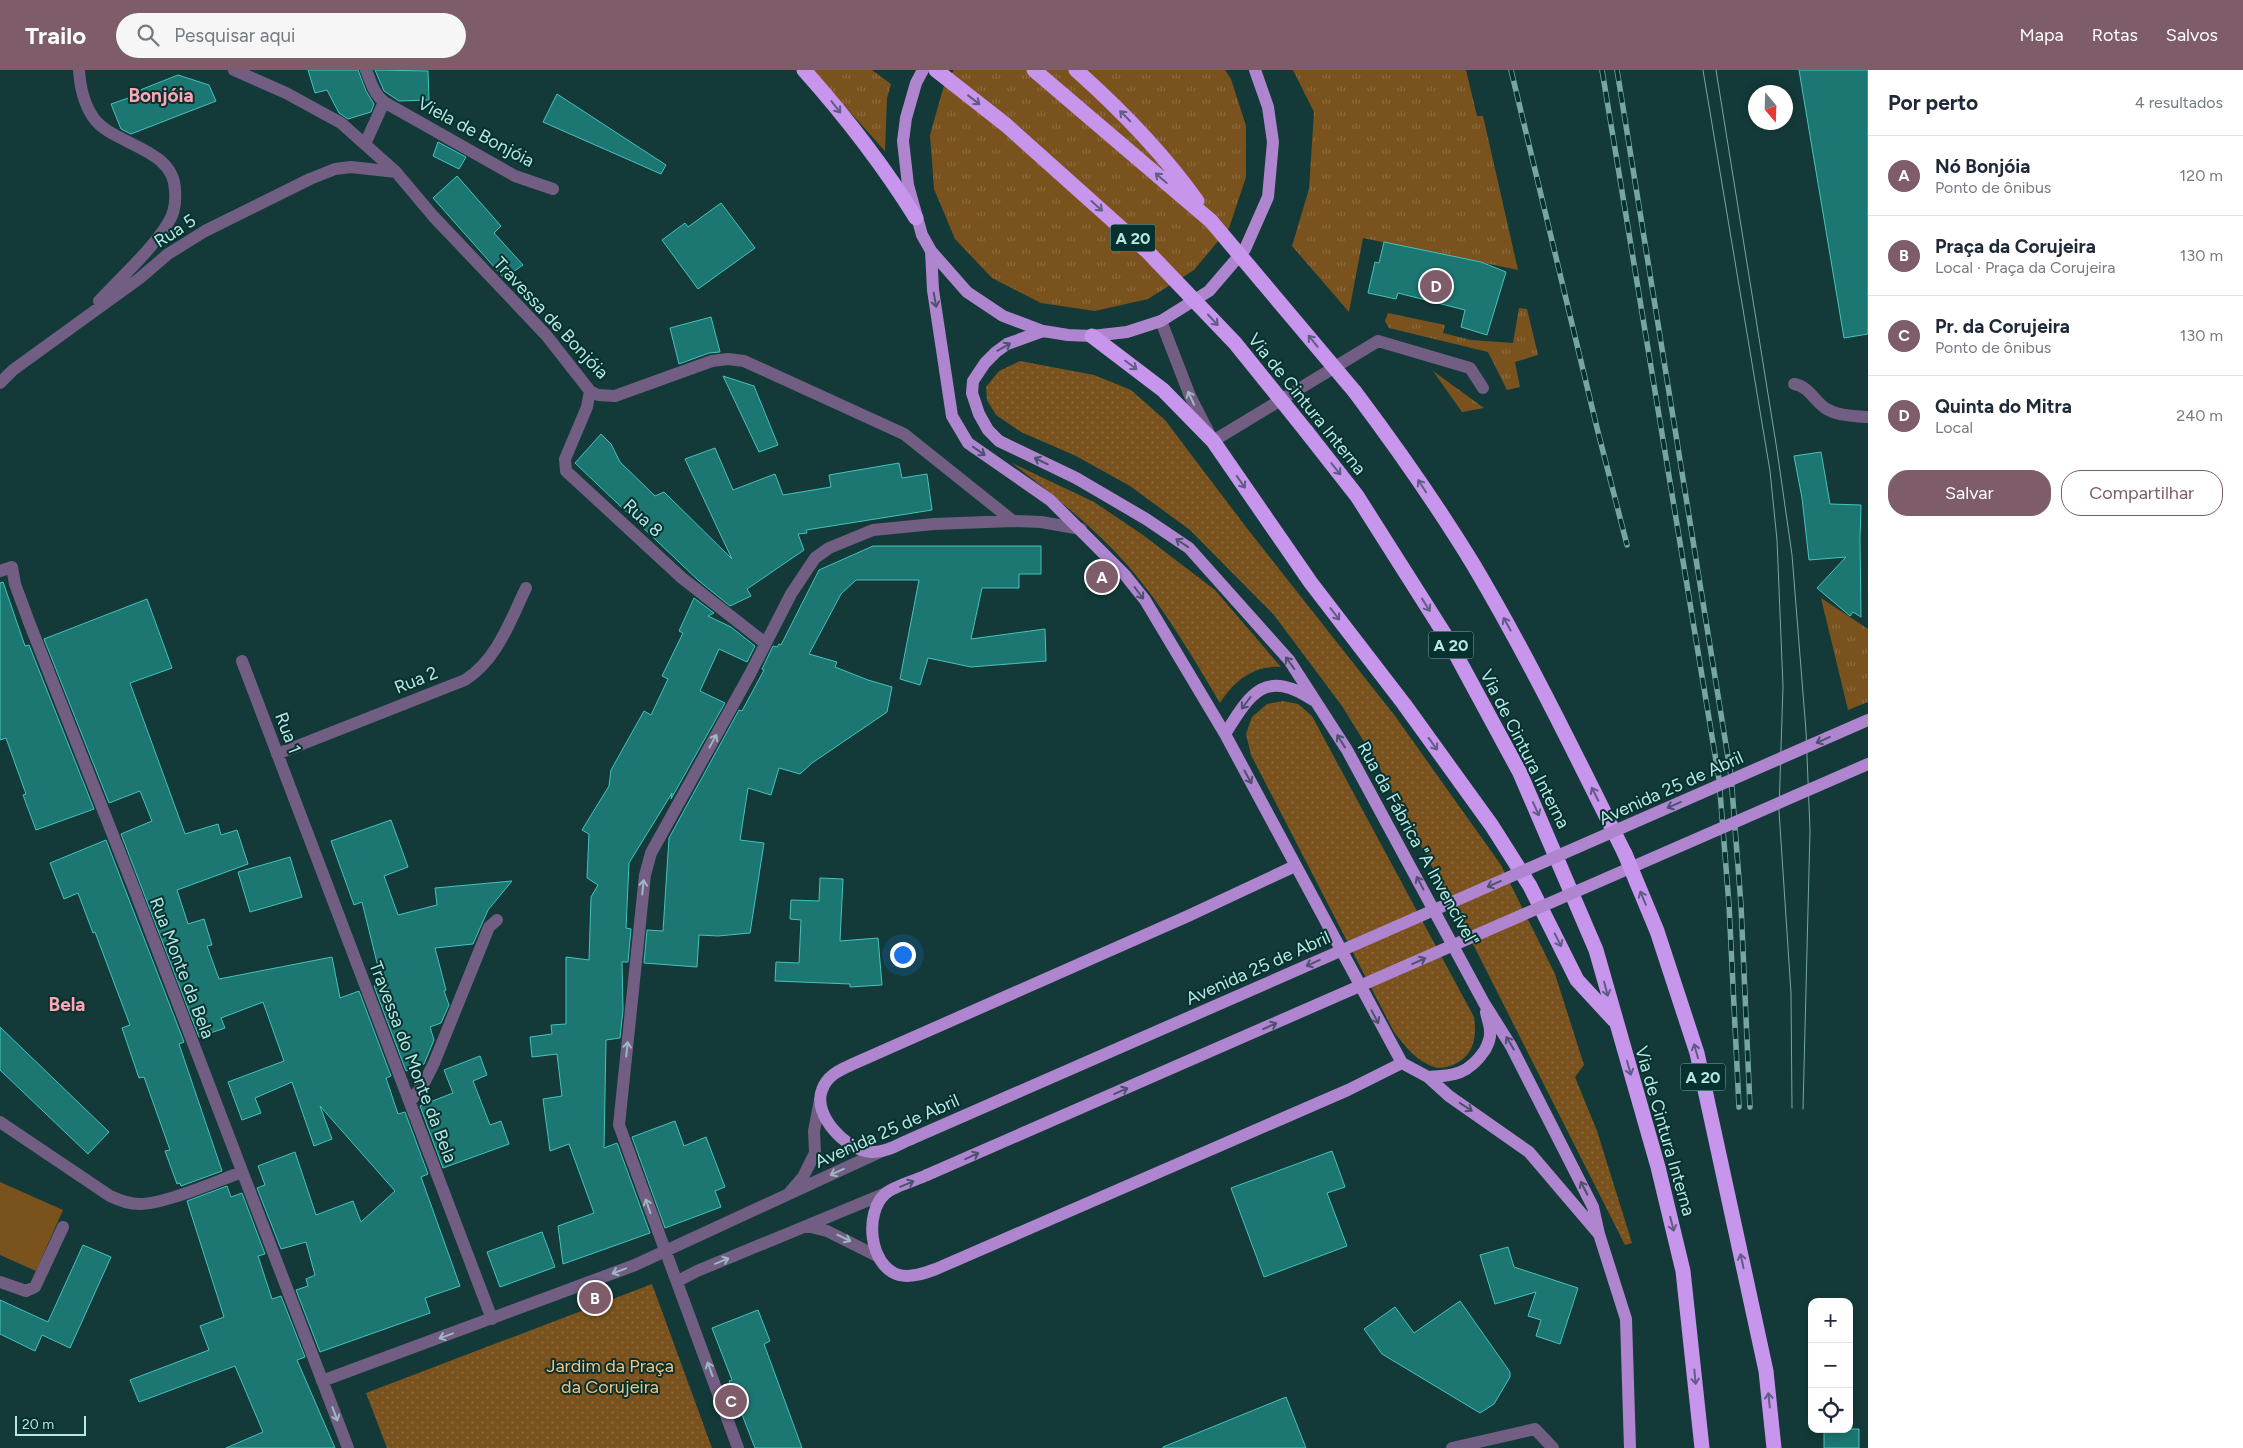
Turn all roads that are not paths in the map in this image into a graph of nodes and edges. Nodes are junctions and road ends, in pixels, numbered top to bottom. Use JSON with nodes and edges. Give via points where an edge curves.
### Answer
{"nodes":[{"id":1,"x":79,"y":70,"type":"edge"},
{"id":2,"x":234,"y":70,"type":"edge"},
{"id":3,"x":366,"y":70,"type":"edge"},
{"id":4,"x":804,"y":70,"type":"edge"},
{"id":5,"x":923,"y":70,"type":"edge"},
{"id":6,"x":936,"y":70,"type":"edge"},
{"id":7,"x":1034,"y":70,"type":"edge"},
{"id":8,"x":1076,"y":70,"type":"edge"},
{"id":9,"x":1256,"y":71,"type":"edge"},
{"id":10,"x":384,"y":102,"type":"junction"},
{"id":11,"x":365,"y":144,"type":"junction"},
{"id":12,"x":396,"y":172,"type":"junction"},
{"id":13,"x":553,"y":189,"type":"dead end"},
{"id":14,"x":916,"y":218,"type":"junction"},
{"id":15,"x":1211,"y":221,"type":"junction"},
{"id":16,"x":931,"y":252,"type":"junction"},
{"id":17,"x":83,"y":319,"type":"junction"},
{"id":18,"x":1161,"y":321,"type":"junction"},
{"id":19,"x":1043,"y":331,"type":"junction"},
{"id":20,"x":1092,"y":336,"type":"junction"},
{"id":21,"x":0,"y":382,"type":"edge"},
{"id":22,"x":1794,"y":384,"type":"dead end"},
{"id":23,"x":1483,"y":388,"type":"dead end"},
{"id":24,"x":590,"y":391,"type":"junction"},
{"id":25,"x":1868,"y":417,"type":"edge"},
{"id":26,"x":1213,"y":441,"type":"junction"},
{"id":27,"x":1013,"y":520,"type":"junction"},
{"id":28,"x":1081,"y":529,"type":"junction"},
{"id":29,"x":6,"y":569,"type":"edge"},
{"id":30,"x":526,"y":588,"type":"dead end"},
{"id":31,"x":765,"y":643,"type":"junction"},
{"id":32,"x":242,"y":661,"type":"dead end"},
{"id":33,"x":1318,"y":704,"type":"junction"},
{"id":34,"x":1868,"y":720,"type":"edge"},
{"id":35,"x":1225,"y":734,"type":"junction"},
{"id":36,"x":277,"y":754,"type":"junction"},
{"id":37,"x":1868,"y":764,"type":"edge"},
{"id":38,"x":302,"y":818,"type":"joint"},
{"id":39,"x":1295,"y":866,"type":"junction"},
{"id":40,"x":497,"y":920,"type":"dead end"},
{"id":41,"x":1484,"y":1004,"type":"junction"},
{"id":42,"x":1615,"y":1021,"type":"junction"},
{"id":43,"x":1402,"y":1063,"type":"junction"},
{"id":44,"x":1428,"y":1077,"type":"junction"},
{"id":45,"x":820,"y":1100,"type":"junction"},
{"id":46,"x":410,"y":1102,"type":"junction"},
{"id":47,"x":3,"y":1128,"type":"edge"},
{"id":48,"x":882,"y":1151,"type":"junction"},
{"id":49,"x":242,"y":1172,"type":"junction"},
{"id":50,"x":886,"y":1193,"type":"junction"},
{"id":51,"x":789,"y":1194,"type":"junction"},
{"id":52,"x":807,"y":1226,"type":"junction"},
{"id":53,"x":63,"y":1227,"type":"dead end"},
{"id":54,"x":1599,"y":1234,"type":"junction"},
{"id":55,"x":664,"y":1252,"type":"junction"},
{"id":56,"x":879,"y":1257,"type":"junction"},
{"id":57,"x":678,"y":1281,"type":"junction"},
{"id":58,"x":0,"y":1282,"type":"edge"},
{"id":59,"x":492,"y":1319,"type":"junction"},
{"id":60,"x":322,"y":1381,"type":"junction"},
{"id":61,"x":348,"y":1448,"type":"edge"},
{"id":62,"x":738,"y":1448,"type":"edge"},
{"id":63,"x":1452,"y":1448,"type":"edge"},
{"id":64,"x":1553,"y":1448,"type":"edge"},
{"id":65,"x":1630,"y":1448,"type":"edge"},
{"id":66,"x":1702,"y":1448,"type":"edge"},
{"id":67,"x":1774,"y":1448,"type":"edge"}],
"edges":[{"from":1,"to":17,"type":"street","via":[[83,93],[93,118],[102,127],[164,163],[172,174],[176,195],[168,222]]},
{"from":2,"to":11,"type":"street","name":"Travessa de Bonjóia","via":[[286,92],[341,123]]},
{"from":3,"to":10,"type":"street","name":"Viela de Bonjóia","via":[[373,89]]},
{"from":4,"to":14,"type":"highway","one_way":true,"via":[[889,175]]},
{"from":5,"to":14,"type":"main road","via":[[906,118],[903,141]]},
{"from":6,"to":42,"type":"highway","name":"Via de Cintura Interna","number":"A 20","one_way":true,"bridge":true,"via":[[1006,125],[1148,252],[1235,343],[1357,496],[1447,638],[1520,773],[1596,950]]},
{"from":15,"to":7,"type":"highway","number":"A 20","one_way":true},
{"from":15,"to":8,"type":"highway","one_way":true,"via":[[1175,170],[1151,143]]},
{"from":9,"to":18,"type":"main road","via":[[1268,106],[1273,142],[1268,197],[1246,249],[1209,291]]},
{"from":10,"to":11,"type":"street"},
{"from":10,"to":13,"type":"street","name":"Viela de Bonjóia","via":[[516,176]]},
{"from":11,"to":12,"type":"street","name":"Travessa de Bonjóia"},
{"from":12,"to":17,"type":"street","name":"Rua 5","via":[[351,167],[322,173],[185,242]]},
{"from":12,"to":24,"type":"street","name":"Travessa de Bonjóia","via":[[546,335]]},
{"from":14,"to":16,"type":"main road"},
{"from":67,"to":15,"type":"highway","number":"A 20","one_way":true,"bridge":true,"via":[[1766,1371],[1697,1053],[1657,931],[1625,854],[1531,667],[1473,564],[1408,463],[1355,392]]},
{"from":16,"to":19,"type":"main road","via":[[967,292],[1003,316]]},
{"from":16,"to":28,"type":"main road","one_way":true,"via":[[933,290],[952,416],[960,431],[968,443],[1050,500]]},
{"from":17,"to":21,"type":"street","name":"Rua 5"},
{"from":18,"to":20,"type":"main road","via":[[1127,332]]},
{"from":26,"to":18,"type":"street","one_way":true,"via":[[1190,396]]},
{"from":19,"to":20,"type":"main road"},
{"from":33,"to":19,"type":"main road","name":"Rua da Fábrica \"A Invencível\"","one_way":true,"via":[[1289,660],[1189,548],[1076,478],[999,441],[988,430],[972,393],[973,380],[985,362],[1002,348]]},
{"from":20,"to":26,"type":"highway","one_way":true,"via":[[1163,390]]},
{"from":22,"to":25,"type":"street","via":[[1802,386],[1827,410],[1846,416]]},
{"from":23,"to":26,"type":"street","via":[[1470,368],[1378,341]]},
{"from":24,"to":27,"type":"street","name":"Travessa de Bonjóia","via":[[615,396],[712,361],[728,358],[744,361],[904,434]]},
{"from":24,"to":31,"type":"street","name":"Rua 8","via":[[587,408],[565,459],[566,470],[682,578]]},
{"from":26,"to":42,"type":"highway","one_way":true,"via":[[1311,583],[1492,826],[1530,886],[1577,980]]},
{"from":27,"to":28,"type":"street"},
{"from":27,"to":31,"type":"street","via":[[888,528],[843,540],[815,558],[806,569]]},
{"from":28,"to":35,"type":"main road","one_way":true,"via":[[1126,575],[1145,600]]},
{"from":29,"to":49,"type":"street","name":"Rua Monte da Bela","via":[[133,886]]},
{"from":30,"to":36,"type":"street","name":"Rua 2","via":[[498,646],[477,672]]},
{"from":55,"to":31,"type":"street","one_way":true,"via":[[619,1125],[645,875],[651,853]]},
{"from":32,"to":36,"type":"street","name":"Rua 1"},
{"from":33,"to":35,"type":"main road","name":"Rua da Fábrica \"A Invencível\"","one_way":true,"via":[[1296,689],[1278,685],[1265,688],[1253,694]]},
{"from":41,"to":33,"type":"main road","name":"Rua da Fábrica \"A Invencível\"","one_way":true,"via":[[1347,750]]},
{"from":34,"to":48,"type":"main road","name":"Avenida 25 de Abril","one_way":true,"bridge":true},
{"from":35,"to":39,"type":"main road","one_way":true},
{"from":36,"to":38,"type":"street","name":"Rua 1"},
{"from":50,"to":37,"type":"main road","one_way":true,"bridge":true},
{"from":38,"to":46,"type":"street","name":"Travessa do Monte da Bela"},
{"from":39,"to":43,"type":"main road","one_way":true},
{"from":39,"to":45,"type":"main road","via":[[853,1064],[830,1077],[821,1091]]},
{"from":40,"to":46,"type":"street","via":[[489,927],[434,1063]]},
{"from":41,"to":44,"type":"main road","name":"Rua da Fábrica \"A Invencível\"","via":[[1491,1032],[1481,1056],[1462,1073]]},
{"from":54,"to":41,"type":"main road","name":"Rua da Fábrica \"A Invencível\"","one_way":true,"via":[[1594,1207],[1511,1046]]},
{"from":42,"to":66,"type":"highway","name":"Via de Cintura Interna","number":"A 20","one_way":true,"via":[[1658,1167],[1683,1271]]},
{"from":43,"to":44,"type":"main road","name":"Rua da Fábrica \"A Invencível\""},
{"from":43,"to":56,"type":"main road","via":[[1348,1090],[936,1269],[905,1276],[890,1270]]},
{"from":44,"to":54,"type":"main road","name":"Rua da Fábrica \"A Invencível\"","one_way":true,"via":[[1449,1096],[1529,1152]]},
{"from":45,"to":48,"type":"main road","via":[[828,1124],[840,1136],[860,1149]]},
{"from":45,"to":51,"type":"street","via":[[814,1131],[815,1153]]},
{"from":46,"to":59,"type":"street","name":"Travessa do Monte da Bela"},
{"from":47,"to":49,"type":"street","via":[[126,1203],[160,1201]]},
{"from":48,"to":51,"type":"street","name":"Avenida 25 de Abril","one_way":true},
{"from":49,"to":60,"type":"street","name":"Rua Monte da Bela"},
{"from":50,"to":52,"type":"street"},
{"from":50,"to":56,"type":"main road","via":[[875,1208],[872,1224]]},
{"from":51,"to":55,"type":"street","name":"Avenida 25 de Abril"},
{"from":52,"to":56,"type":"street","one_way":true,"via":[[827,1231]]},
{"from":57,"to":52,"type":"street","one_way":true},
{"from":53,"to":58,"type":"street","via":[[35,1287],[26,1292]]},
{"from":54,"to":65,"type":"main road","name":"Rua da Fábrica \"A Invencível\"","via":[[1626,1319]]},
{"from":55,"to":57,"type":"street"},
{"from":55,"to":59,"type":"street","name":"Avenida 25 de Abril","one_way":true},
{"from":62,"to":57,"type":"street","one_way":true},
{"from":59,"to":60,"type":"street","name":"Avenida 25 de Abril","one_way":true},
{"from":60,"to":61,"type":"street","name":"Rua Monte da Bela","one_way":true},
{"from":63,"to":64,"type":"street","via":[[1535,1428]]}]}
